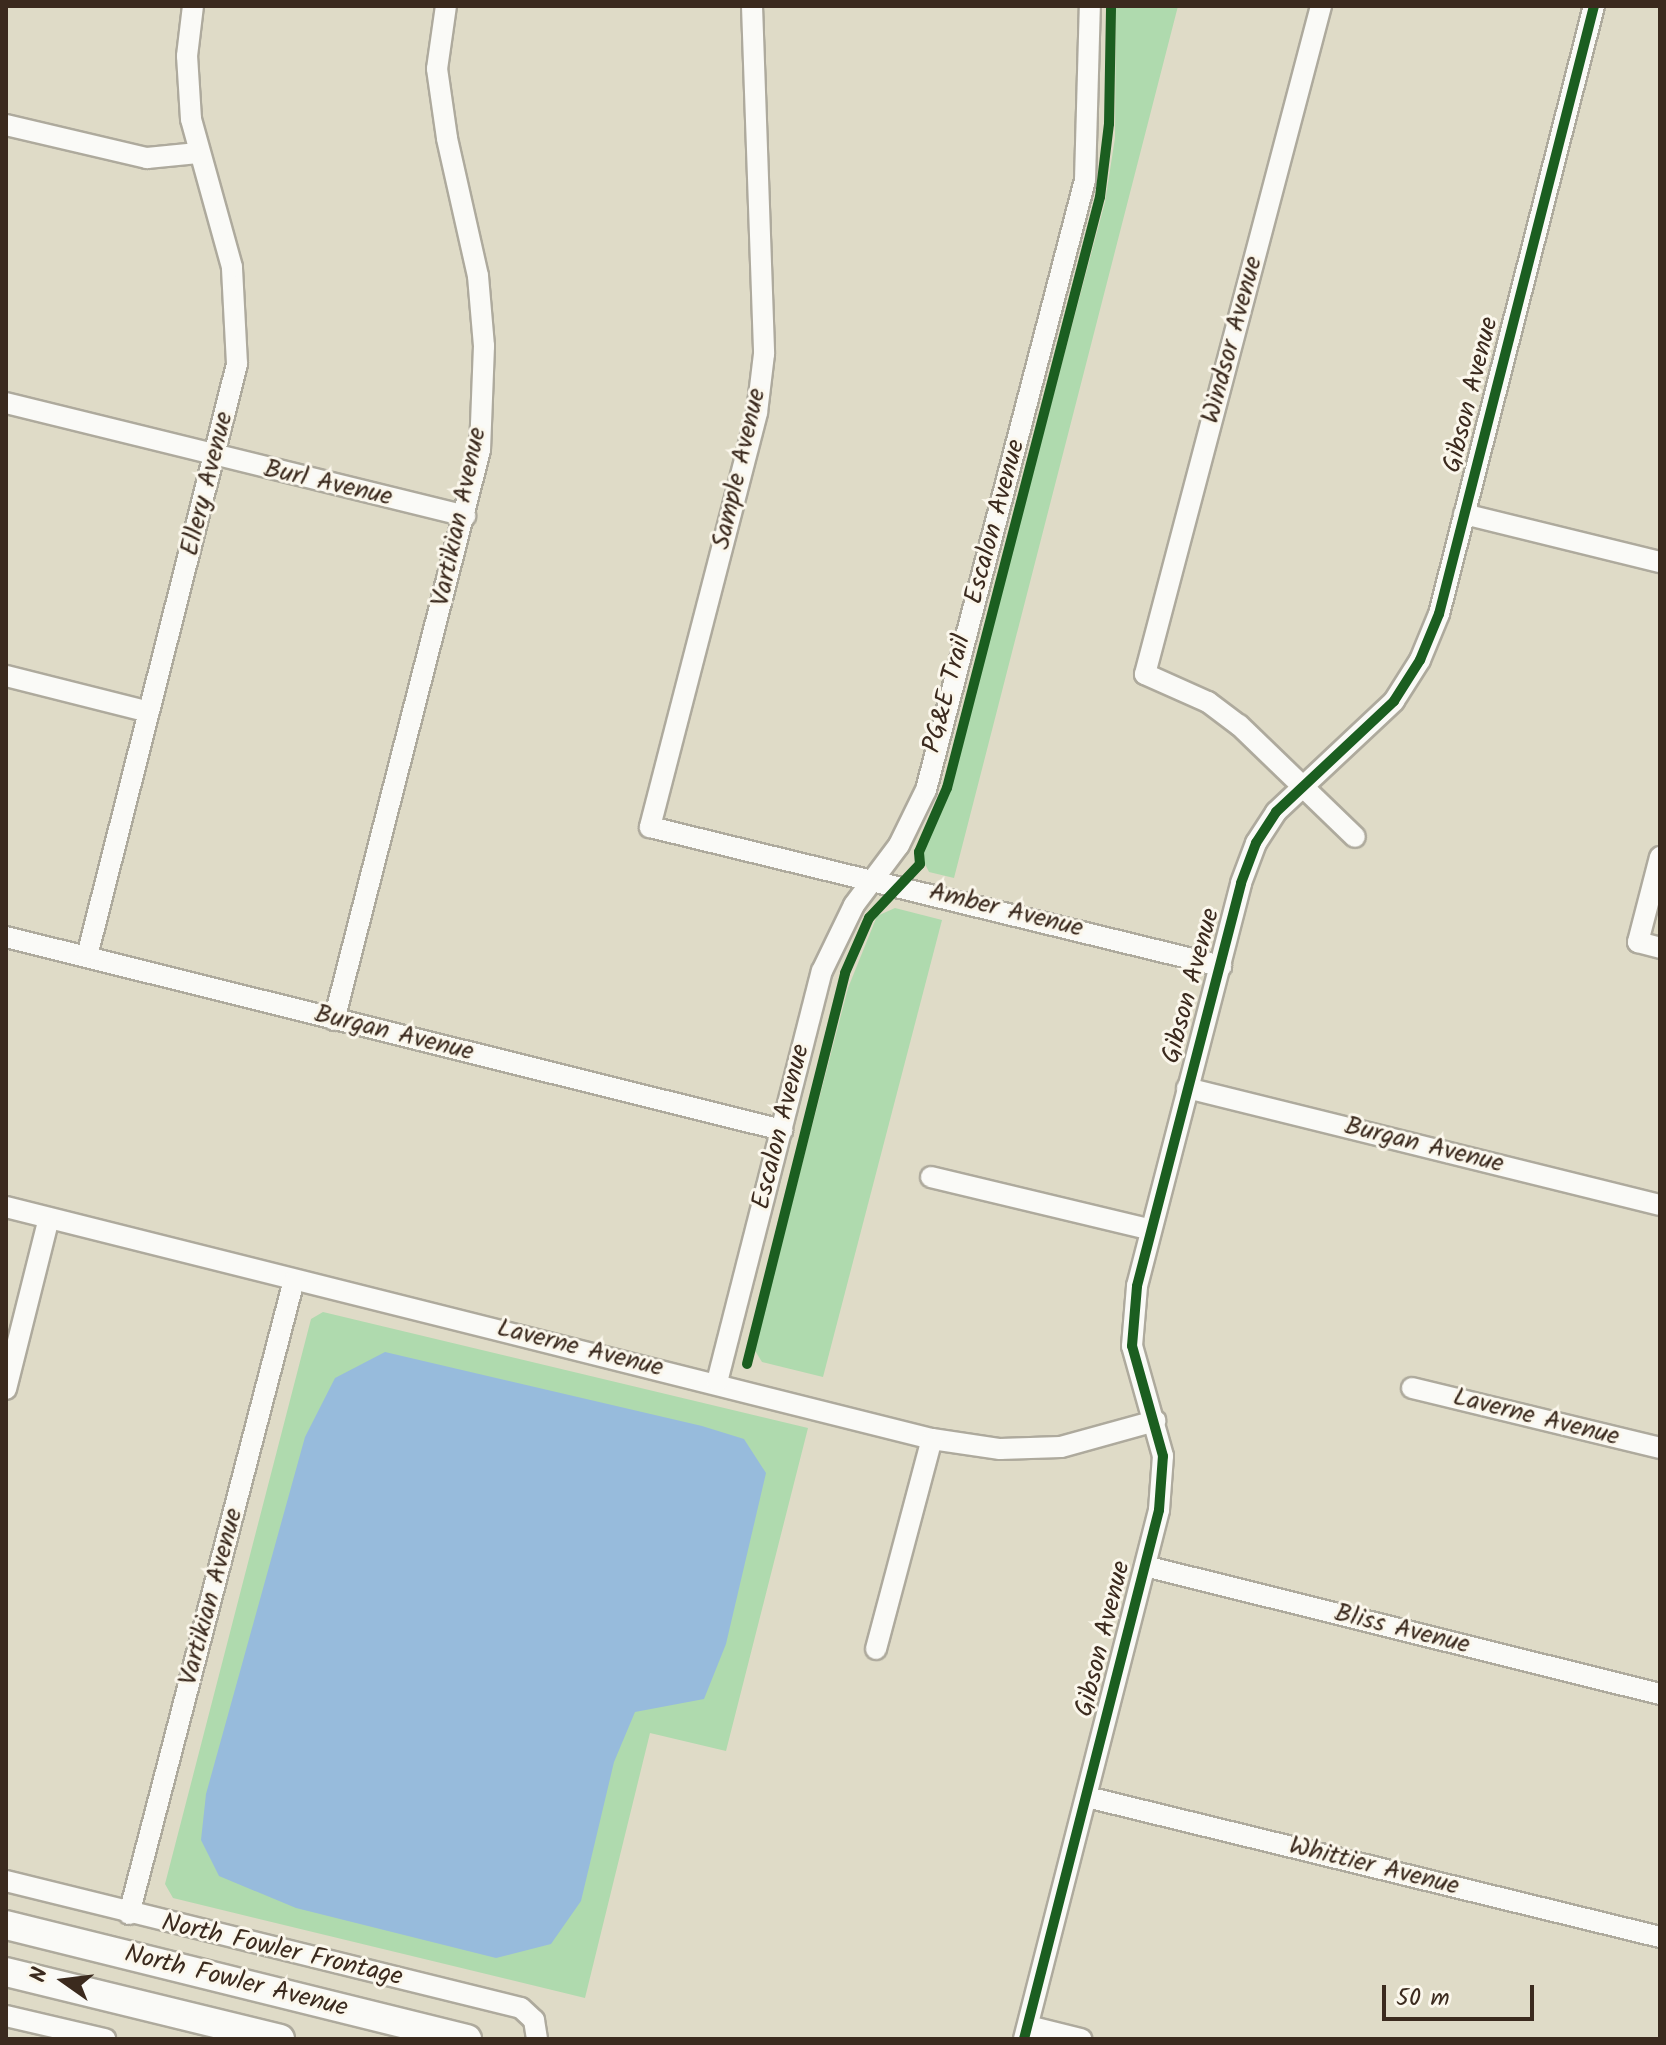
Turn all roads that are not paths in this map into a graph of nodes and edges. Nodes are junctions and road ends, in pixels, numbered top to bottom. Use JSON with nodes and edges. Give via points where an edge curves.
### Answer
{"nodes":[{"id":1,"x":193,"y":6,"type":"edge"},
{"id":2,"x":446,"y":6,"type":"edge"},
{"id":3,"x":752,"y":6,"type":"edge"},
{"id":4,"x":1090,"y":6,"type":"edge"},
{"id":5,"x":1321,"y":6,"type":"edge"},
{"id":6,"x":1594,"y":6,"type":"edge"},
{"id":7,"x":6,"y":125,"type":"edge"},
{"id":8,"x":198,"y":153,"type":"junction"},
{"id":9,"x":6,"y":403,"type":"edge"},
{"id":10,"x":215,"y":457,"type":"junction"},
{"id":11,"x":1464,"y":514,"type":"junction"},
{"id":12,"x":465,"y":516,"type":"junction"},
{"id":13,"x":1660,"y":562,"type":"edge"},
{"id":14,"x":6,"y":676,"type":"edge"},
{"id":15,"x":149,"y":712,"type":"junction"},
{"id":16,"x":1301,"y":785,"type":"junction"},
{"id":17,"x":650,"y":827,"type":"joint"},
{"id":18,"x":1355,"y":837,"type":"dead end"},
{"id":19,"x":1660,"y":857,"type":"edge"},
{"id":20,"x":875,"y":878,"type":"junction"},
{"id":21,"x":6,"y":937,"type":"edge"},
{"id":22,"x":1660,"y":948,"type":"edge"},
{"id":23,"x":87,"y":956,"type":"junction"},
{"id":24,"x":1221,"y":966,"type":"junction"},
{"id":25,"x":334,"y":1020,"type":"junction"},
{"id":26,"x":1187,"y":1088,"type":"junction"},
{"id":27,"x":782,"y":1130,"type":"junction"},
{"id":28,"x":931,"y":1177,"type":"dead end"},
{"id":29,"x":1660,"y":1205,"type":"edge"},
{"id":30,"x":6,"y":1207,"type":"edge"},
{"id":31,"x":49,"y":1218,"type":"junction"},
{"id":32,"x":1151,"y":1230,"type":"junction"},
{"id":33,"x":294,"y":1280,"type":"junction"},
{"id":34,"x":717,"y":1382,"type":"junction"},
{"id":35,"x":1412,"y":1388,"type":"dead end"},
{"id":36,"x":6,"y":1389,"type":"edge"},
{"id":37,"x":1155,"y":1421,"type":"junction"},
{"id":38,"x":932,"y":1439,"type":"junction"},
{"id":39,"x":1660,"y":1448,"type":"edge"},
{"id":40,"x":1145,"y":1566,"type":"junction"},
{"id":41,"x":876,"y":1649,"type":"dead end"},
{"id":42,"x":1660,"y":1694,"type":"edge"},
{"id":43,"x":1087,"y":1797,"type":"junction"},
{"id":44,"x":6,"y":1881,"type":"edge"},
{"id":45,"x":129,"y":1914,"type":"junction"},
{"id":46,"x":6,"y":1925,"type":"edge"},
{"id":47,"x":1660,"y":1937,"type":"edge"},
{"id":48,"x":6,"y":1972,"type":"edge"},
{"id":49,"x":6,"y":2016,"type":"edge"},
{"id":50,"x":1026,"y":2032,"type":"edge"},
{"id":51,"x":105,"y":2039,"type":"edge"},
{"id":52,"x":280,"y":2039,"type":"edge"},
{"id":53,"x":467,"y":2039,"type":"edge"},
{"id":54,"x":537,"y":2039,"type":"edge"},
{"id":55,"x":1081,"y":2039,"type":"edge"}],
"edges":[{"from":1,"to":8,"type":"street","name":"Ellery Avenue","via":[[187,56]]},
{"from":2,"to":12,"type":"street","name":"Vartikian Avenue","via":[[437,69],[478,276],[484,346],[480,450]]},
{"from":3,"to":17,"type":"street","name":"Sample Avenue","via":[[764,354],[757,413]]},
{"from":4,"to":20,"type":"street","name":"Escalon Avenue","via":[[1085,180],[926,790],[899,845]]},
{"from":5,"to":16,"type":"street","name":"Windsor Avenue","via":[[1145,674],[1208,702]]},
{"from":6,"to":11,"type":"street","name":"Gibson Avenue"},
{"from":7,"to":8,"type":"street","via":[[147,158]]},
{"from":8,"to":10,"type":"street","name":"Ellery Avenue","via":[[232,267],[237,350]]},
{"from":9,"to":10,"type":"street","name":"Burl Avenue"},
{"from":10,"to":12,"type":"street","name":"Burl Avenue"},
{"from":10,"to":15,"type":"street","name":"Ellery Avenue"},
{"from":11,"to":13,"type":"street"},
{"from":11,"to":16,"type":"street","name":"Gibson Avenue","via":[[1439,614],[1420,660],[1394,701]]},
{"from":12,"to":25,"type":"street","name":"Vartikian Avenue"},
{"from":14,"to":15,"type":"street"},
{"from":15,"to":23,"type":"street","name":"Ellery Avenue"},
{"from":16,"to":18,"type":"street"},
{"from":16,"to":24,"type":"street","name":"Gibson Avenue","via":[[1256,843]]},
{"from":17,"to":20,"type":"street","name":"Amber Avenue"},
{"from":19,"to":22,"type":"street","via":[[1638,942]]},
{"from":20,"to":24,"type":"street","name":"Amber Avenue"},
{"from":20,"to":27,"type":"street","name":"Escalon Avenue","via":[[836,935],[822,971]]},
{"from":21,"to":23,"type":"street","name":"Burgan Avenue"},
{"from":23,"to":25,"type":"street","name":"Burgan Avenue"},
{"from":24,"to":26,"type":"street","name":"Gibson Avenue"},
{"from":25,"to":27,"type":"street","name":"Burgan Avenue"},
{"from":26,"to":29,"type":"street","name":"Burgan Avenue"},
{"from":26,"to":32,"type":"street","name":"Gibson Avenue"},
{"from":27,"to":34,"type":"street","name":"Escalon Avenue"},
{"from":28,"to":32,"type":"street"},
{"from":30,"to":31,"type":"street","name":"Laverne Avenue"},
{"from":31,"to":33,"type":"street","name":"Laverne Avenue"},
{"from":31,"to":36,"type":"street"},
{"from":32,"to":37,"type":"street","name":"Gibson Avenue","via":[[1137,1286],[1132,1346]]},
{"from":33,"to":34,"type":"street","name":"Laverne Avenue"},
{"from":33,"to":45,"type":"street","name":"Vartikian Avenue"},
{"from":34,"to":38,"type":"street","name":"Laverne Avenue"},
{"from":35,"to":39,"type":"street","name":"Laverne Avenue"},
{"from":37,"to":38,"type":"street","name":"Laverne Avenue","via":[[1061,1447],[1000,1449]]},
{"from":37,"to":40,"type":"street","name":"Gibson Avenue","via":[[1164,1483]]},
{"from":38,"to":41,"type":"street"},
{"from":40,"to":42,"type":"street","name":"Bliss Avenue"},
{"from":40,"to":43,"type":"street","name":"Gibson Avenue"},
{"from":43,"to":47,"type":"street","name":"Whittier Avenue"},
{"from":43,"to":50,"type":"street","name":"Gibson Avenue"},
{"from":44,"to":45,"type":"street","name":"North Fowler Frontage"},
{"from":45,"to":54,"type":"street","name":"North Fowler Frontage","via":[[521,2008],[534,2020]]},
{"from":46,"to":53,"type":"main road","name":"North Fowler Avenue"},
{"from":48,"to":52,"type":"main road","name":"North Fowler Avenue"},
{"from":49,"to":51,"type":"street"},
{"from":50,"to":55,"type":"street"}]}
